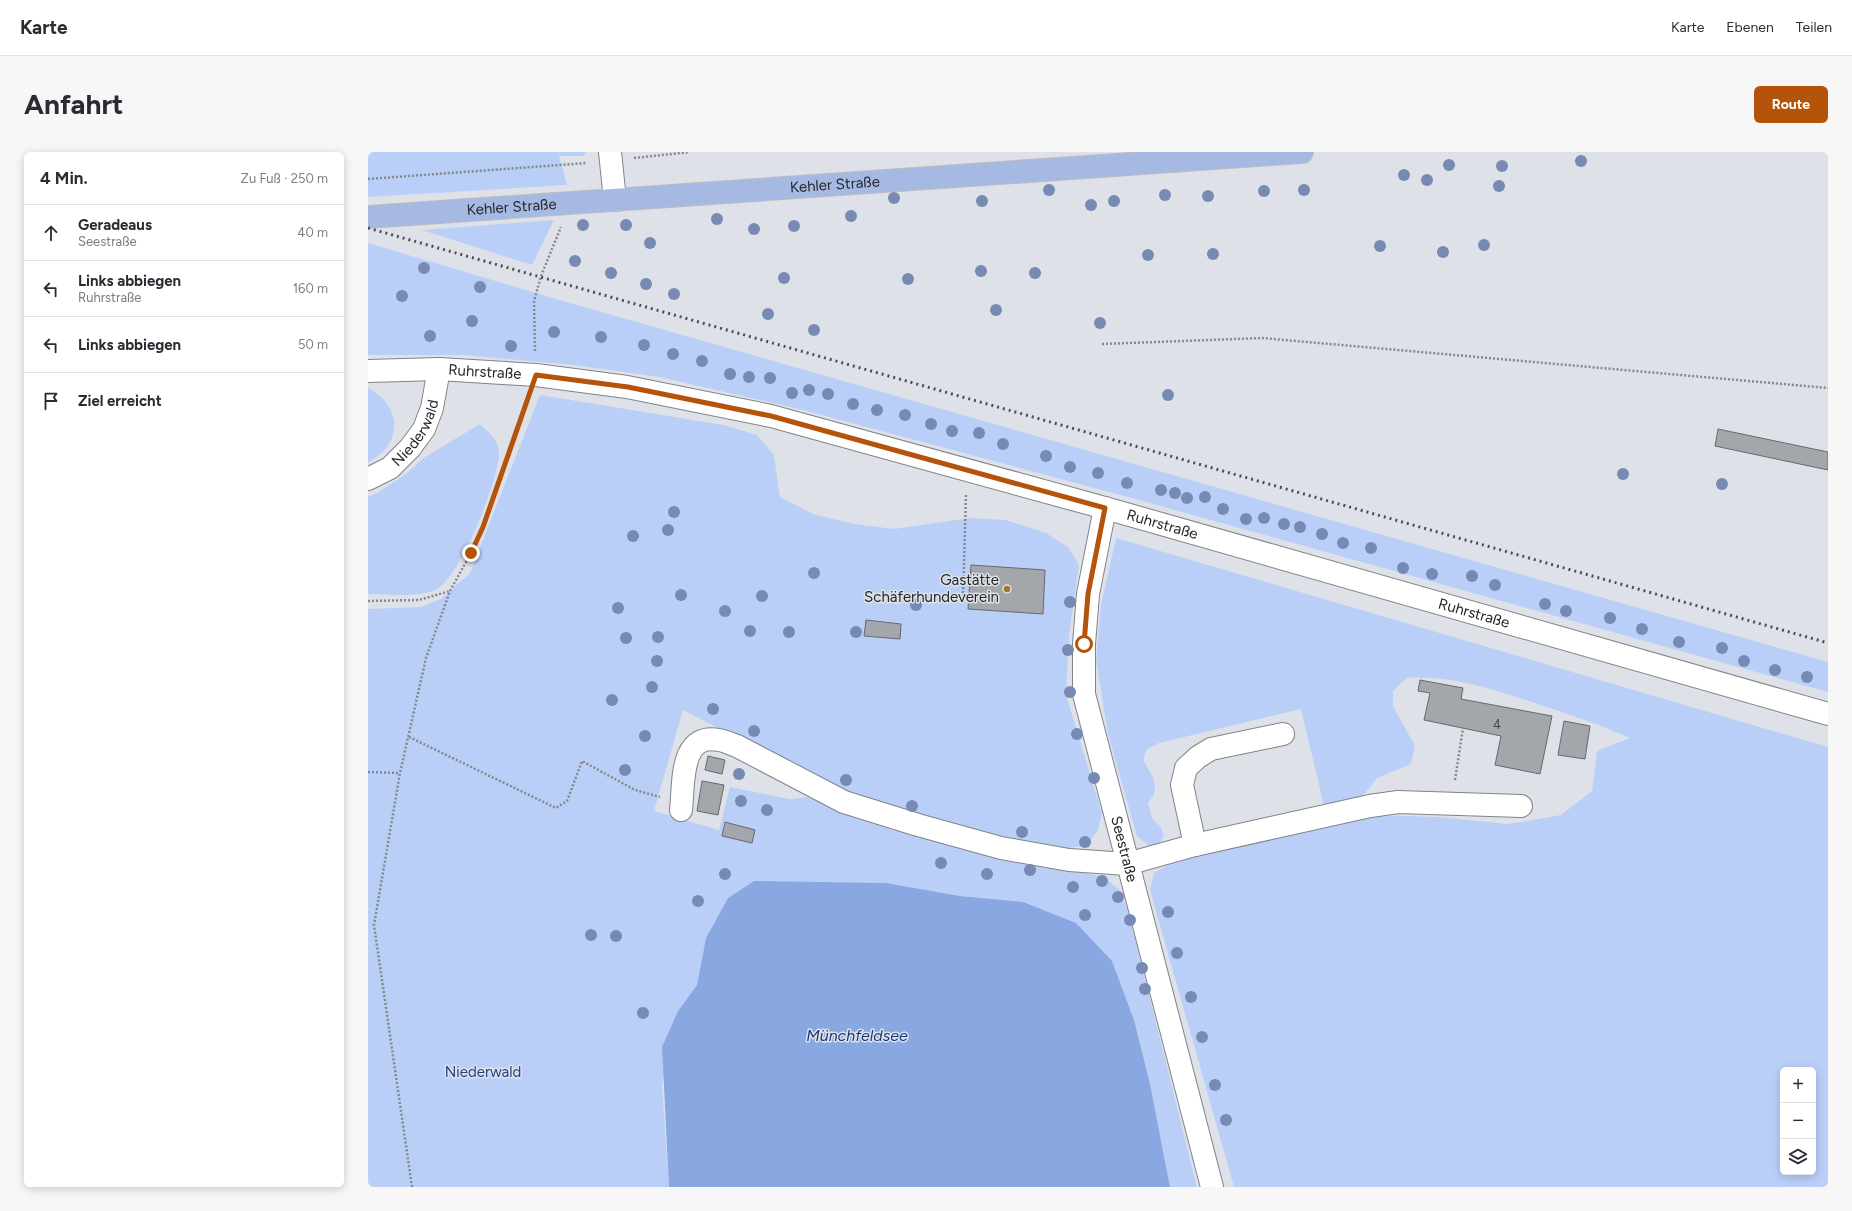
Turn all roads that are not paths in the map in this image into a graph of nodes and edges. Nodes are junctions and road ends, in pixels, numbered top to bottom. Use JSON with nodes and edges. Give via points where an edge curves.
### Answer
{"nodes":[{"id":1,"x":1302,"y":152,"type":"edge"},
{"id":2,"x":611,"y":156,"type":"edge"},
{"id":3,"x":615,"y":200,"type":"junction"},
{"id":4,"x":368,"y":217,"type":"edge"},
{"id":5,"x":440,"y":369,"type":"junction"},
{"id":6,"x":368,"y":371,"type":"edge"},
{"id":7,"x":368,"y":479,"type":"edge"},
{"id":8,"x":1105,"y":508,"type":"junction"},
{"id":9,"x":1828,"y":714,"type":"edge"},
{"id":10,"x":1283,"y":734,"type":"dead end"},
{"id":11,"x":681,"y":804,"type":"road end"},
{"id":12,"x":1522,"y":806,"type":"dead end"},
{"id":13,"x":1195,"y":845,"type":"junction"},
{"id":14,"x":1127,"y":864,"type":"junction"},
{"id":15,"x":1212,"y":1187,"type":"edge"}],
"edges":[{"from":1,"to":3,"type":"main road","name":"Kehler Straße"},
{"from":2,"to":3,"type":"street"},
{"from":3,"to":4,"type":"main road","name":"Kehler Straße"},
{"from":5,"to":6,"type":"street","name":"Ruhrstraße"},
{"from":5,"to":7,"type":"street","name":"Niederwald","via":[[432,408],[424,429],[390,468]]},
{"from":5,"to":8,"type":"street","name":"Ruhrstraße","via":[[536,375],[628,387],[771,416]]},
{"from":8,"to":9,"type":"street","name":"Ruhrstraße"},
{"from":8,"to":14,"type":"street","name":"Seestraße","via":[[1088,594],[1084,694]]},
{"from":10,"to":13,"type":"street","via":[[1211,749],[1186,768],[1182,785]]},
{"from":11,"to":14,"type":"street","via":[[684,764],[692,748],[703,740],[719,740],[737,746],[844,802],[918,825],[1001,848],[1069,860]]},
{"from":12,"to":13,"type":"street","via":[[1398,802]]},
{"from":13,"to":14,"type":"street"},
{"from":14,"to":15,"type":"street","name":"Seestraße"}]}
